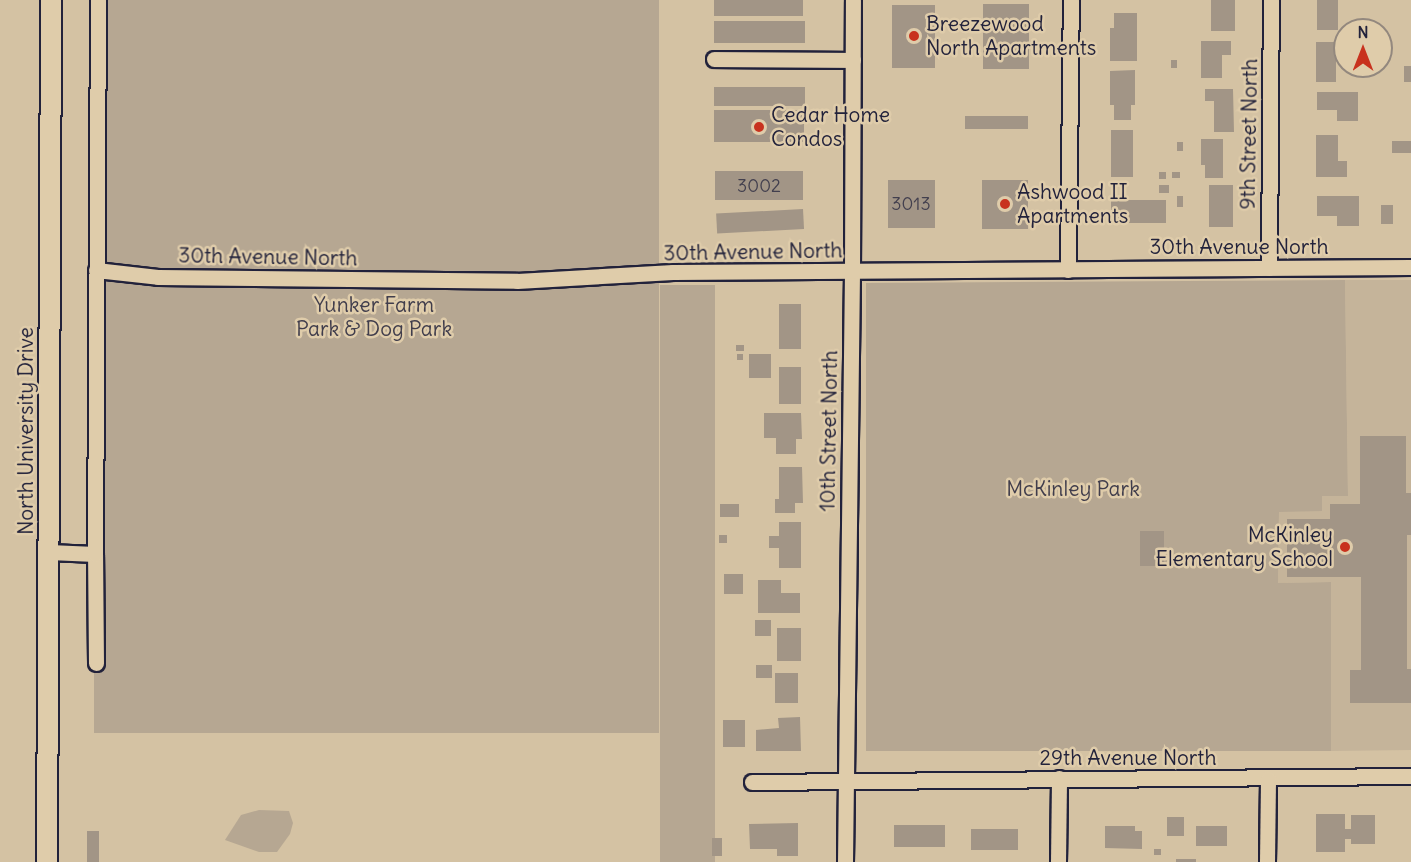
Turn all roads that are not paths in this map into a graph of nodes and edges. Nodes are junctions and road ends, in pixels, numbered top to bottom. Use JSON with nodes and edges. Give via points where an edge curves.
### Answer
{"nodes":[{"id":1,"x":51,"y":0,"type":"edge"},
{"id":2,"x":98,"y":0,"type":"edge"},
{"id":3,"x":853,"y":0,"type":"edge"},
{"id":4,"x":1071,"y":0,"type":"edge"},
{"id":5,"x":1271,"y":0,"type":"edge"},
{"id":6,"x":714,"y":59,"type":"dead end"},
{"id":7,"x":853,"y":60,"type":"junction"},
{"id":8,"x":1411,"y":267,"type":"edge"},
{"id":9,"x":1269,"y":268,"type":"junction"},
{"id":10,"x":96,"y":270,"type":"junction"},
{"id":11,"x":1068,"y":270,"type":"junction"},
{"id":12,"x":852,"y":271,"type":"junction"},
{"id":13,"x":49,"y":552,"type":"junction"},
{"id":14,"x":94,"y":554,"type":"junction"},
{"id":15,"x":96,"y":663,"type":"dead end"},
{"id":16,"x":1411,"y":776,"type":"edge"},
{"id":17,"x":1059,"y":778,"type":"junction"},
{"id":18,"x":1268,"y":778,"type":"junction"},
{"id":19,"x":845,"y":780,"type":"junction"},
{"id":20,"x":752,"y":782,"type":"dead end"},
{"id":21,"x":47,"y":862,"type":"edge"},
{"id":22,"x":845,"y":862,"type":"edge"},
{"id":23,"x":1058,"y":862,"type":"edge"},
{"id":24,"x":1267,"y":862,"type":"edge"}],
"edges":[{"from":1,"to":13,"type":"main road","name":"North University Drive"},
{"from":2,"to":10,"type":"street"},
{"from":3,"to":7,"type":"street","name":"10th Street North"},
{"from":4,"to":11,"type":"street"},
{"from":5,"to":9,"type":"street","name":"9th Street North"},
{"from":6,"to":7,"type":"street"},
{"from":7,"to":12,"type":"street","name":"10th Street North"},
{"from":8,"to":9,"type":"street","name":"30th Avenue North"},
{"from":9,"to":11,"type":"street","name":"30th Avenue North"},
{"from":10,"to":12,"type":"street","name":"30th Avenue North","via":[[158,277],[517,281],[673,272]]},
{"from":10,"to":14,"type":"street"},
{"from":11,"to":12,"type":"street","name":"30th Avenue North"},
{"from":12,"to":19,"type":"street","name":"10th Street North"},
{"from":13,"to":14,"type":"street"},
{"from":13,"to":21,"type":"main road","name":"North University Drive"},
{"from":14,"to":15,"type":"street"},
{"from":16,"to":18,"type":"street","name":"29th Avenue North"},
{"from":17,"to":18,"type":"street","name":"29th Avenue North"},
{"from":17,"to":19,"type":"street","name":"29th Avenue North"},
{"from":17,"to":23,"type":"street"},
{"from":18,"to":24,"type":"street"},
{"from":19,"to":20,"type":"street","name":"29th Avenue North"},
{"from":19,"to":22,"type":"street","name":"10th Street North"}]}
